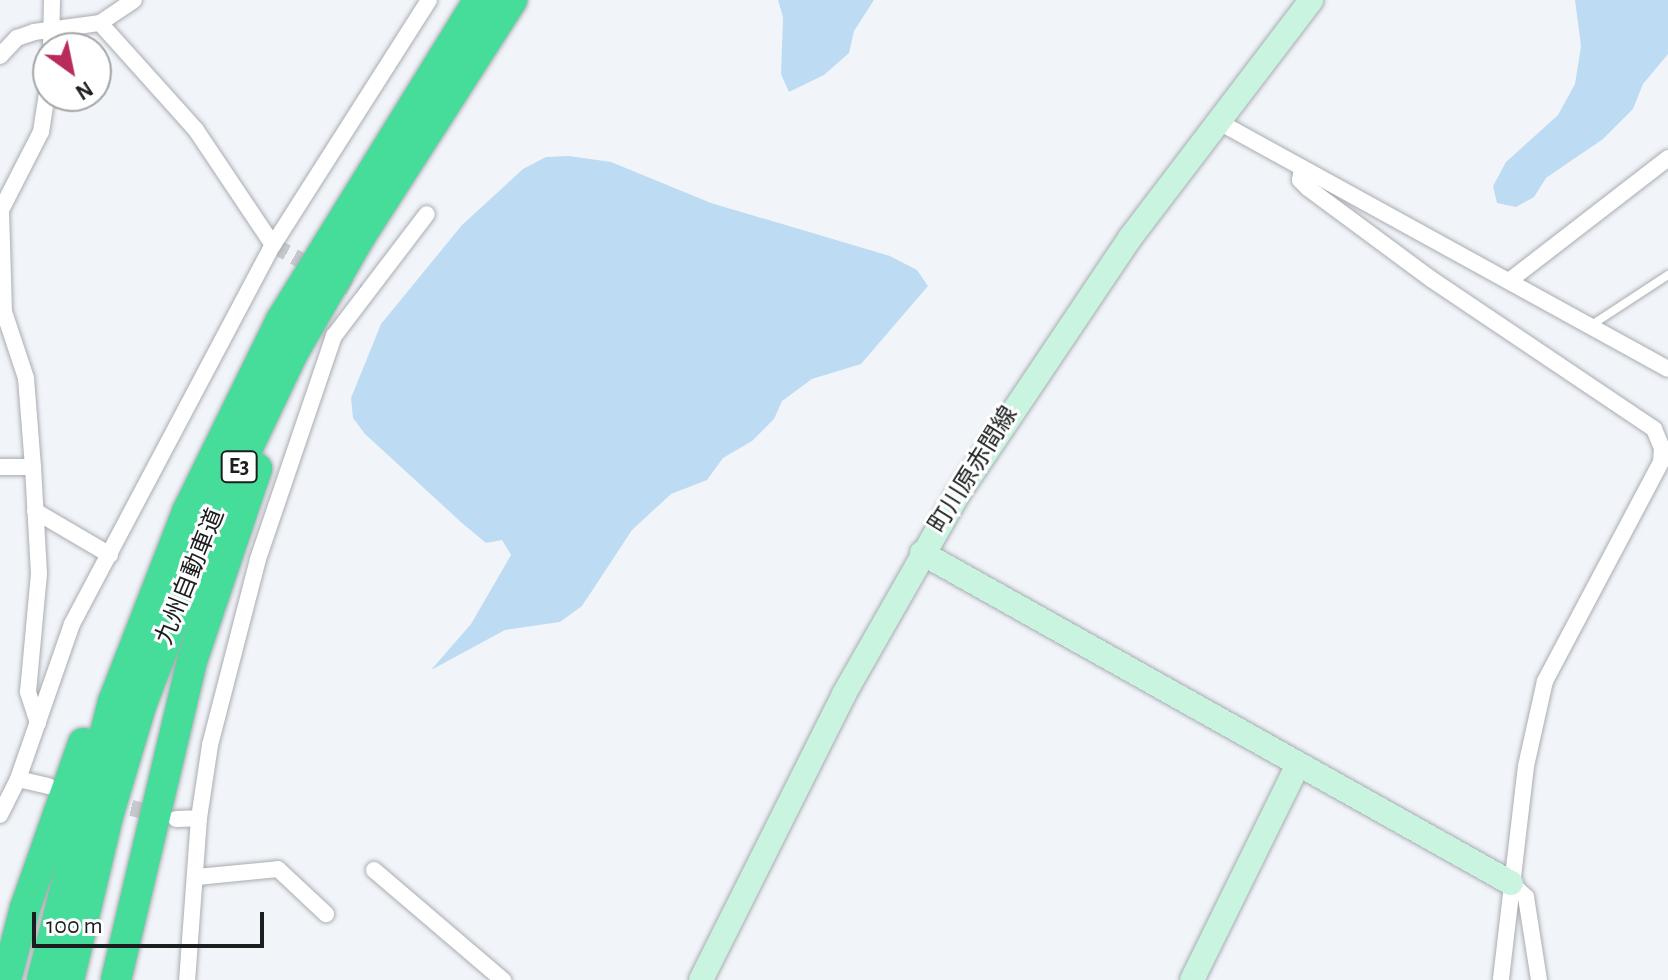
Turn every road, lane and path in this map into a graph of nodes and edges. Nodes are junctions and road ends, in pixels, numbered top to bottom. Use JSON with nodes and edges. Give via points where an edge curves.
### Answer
{"nodes":[{"id":1,"x":52,"y":0,"type":"edge"},
{"id":2,"x":134,"y":0,"type":"edge"},
{"id":3,"x":429,"y":0,"type":"edge"},
{"id":4,"x":479,"y":0,"type":"edge"},
{"id":5,"x":512,"y":0,"type":"edge"},
{"id":6,"x":1311,"y":0,"type":"edge"},
{"id":7,"x":100,"y":23,"type":"junction"},
{"id":8,"x":49,"y":29,"type":"junction"},
{"id":9,"x":49,"y":32,"type":"edge"},
{"id":10,"x":0,"y":56,"type":"edge"},
{"id":11,"x":44,"y":112,"type":"edge"},
{"id":12,"x":1219,"y":122,"type":"junction"},
{"id":13,"x":1668,"y":158,"type":"edge"},
{"id":14,"x":1302,"y":168,"type":"junction"},
{"id":15,"x":427,"y":214,"type":"dead end"},
{"id":16,"x":360,"y":237,"type":"junction"},
{"id":17,"x":273,"y":245,"type":"junction"},
{"id":18,"x":1668,"y":275,"type":"edge"},
{"id":19,"x":1509,"y":281,"type":"junction"},
{"id":20,"x":1590,"y":326,"type":"junction"},
{"id":21,"x":1668,"y":369,"type":"edge"},
{"id":22,"x":0,"y":467,"type":"edge"},
{"id":23,"x":33,"y":467,"type":"junction"},
{"id":24,"x":35,"y":511,"type":"junction"},
{"id":25,"x":922,"y":553,"type":"junction"},
{"id":26,"x":110,"y":555,"type":"junction"},
{"id":27,"x":143,"y":623,"type":"junction"},
{"id":28,"x":38,"y":723,"type":"junction"},
{"id":29,"x":1298,"y":765,"type":"junction"},
{"id":30,"x":18,"y":779,"type":"junction"},
{"id":31,"x":48,"y":786,"type":"dead end"},
{"id":32,"x":1,"y":808,"type":"edge"},
{"id":33,"x":199,"y":818,"type":"junction"},
{"id":34,"x":176,"y":819,"type":"tunnel mouth"},
{"id":35,"x":374,"y":870,"type":"dead end"},
{"id":36,"x":197,"y":877,"type":"junction"},
{"id":37,"x":1511,"y":883,"type":"junction"},
{"id":38,"x":326,"y":914,"type":"dead end"},
{"id":39,"x":6,"y":980,"type":"edge"},
{"id":40,"x":42,"y":980,"type":"edge"},
{"id":41,"x":69,"y":980,"type":"edge"},
{"id":42,"x":116,"y":980,"type":"edge"},
{"id":43,"x":187,"y":980,"type":"edge"},
{"id":44,"x":503,"y":980,"type":"edge"},
{"id":45,"x":701,"y":980,"type":"edge"},
{"id":46,"x":1192,"y":980,"type":"edge"},
{"id":47,"x":1501,"y":980,"type":"edge"},
{"id":48,"x":1539,"y":980,"type":"edge"}],
"edges":[{"from":1,"to":8,"type":"street"},
{"from":2,"to":7,"type":"street"},
{"from":3,"to":17,"type":"street"},
{"from":4,"to":27,"type":"highway","name":"九州自動車道","number":"E3","via":[[281,320],[188,510]]},
{"from":5,"to":16,"type":"highway","name":"九州自動車道","number":"E3"},
{"from":6,"to":12,"type":"main road","name":"町川原赤間線"},
{"from":7,"to":8,"type":"street"},
{"from":7,"to":17,"type":"street","via":[[196,130]]},
{"from":8,"to":9,"type":"street"},
{"from":8,"to":10,"type":"street","via":[[17,38]]},
{"from":11,"to":23,"type":"street","via":[[41,132],[1,210],[4,312],[26,378]]},
{"from":12,"to":14,"type":"street"},
{"from":12,"to":25,"type":"main road","name":"町川原赤間線","via":[[1076,314]]},
{"from":13,"to":19,"type":"street"},
{"from":14,"to":19,"type":"street"},
{"from":14,"to":37,"type":"street","via":[[1300,180],[1308,188],[1431,279],[1654,429],[1662,448],[1661,462],[1545,681],[1526,766]]},
{"from":15,"to":33,"type":"street","via":[[329,349],[258,559],[210,745]]},
{"from":16,"to":41,"type":"highway","name":"九州自動車道","number":"E3","via":[[293,353],[175,611],[108,816]]},
{"from":16,"to":42,"type":"highway","via":[[273,429],[209,600]]},
{"from":17,"to":26,"type":"street"},
{"from":18,"to":20,"type":"lane"},
{"from":19,"to":20,"type":"street"},
{"from":20,"to":21,"type":"street"},
{"from":22,"to":23,"type":"street"},
{"from":23,"to":24,"type":"street"},
{"from":24,"to":26,"type":"street"},
{"from":24,"to":28,"type":"street","via":[[39,574],[28,692]]},
{"from":25,"to":29,"type":"main road"},
{"from":25,"to":45,"type":"main road","name":"町川原赤間線","via":[[810,758]]},
{"from":26,"to":28,"type":"street","via":[[72,624]]},
{"from":27,"to":39,"type":"highway","via":[[101,694],[33,881]]},
{"from":27,"to":40,"type":"highway","name":"九州自動車道","number":"E3","via":[[89,785]]},
{"from":28,"to":30,"type":"street"},
{"from":29,"to":37,"type":"main road"},
{"from":29,"to":46,"type":"main road"},
{"from":30,"to":31,"type":"street"},
{"from":30,"to":32,"type":"street"},
{"from":33,"to":34,"type":"street"},
{"from":33,"to":36,"type":"street"},
{"from":35,"to":44,"type":"street"},
{"from":36,"to":38,"type":"street","via":[[278,869]]},
{"from":36,"to":43,"type":"street"},
{"from":37,"to":47,"type":"street"},
{"from":37,"to":48,"type":"street","via":[[1526,897]]}]}
